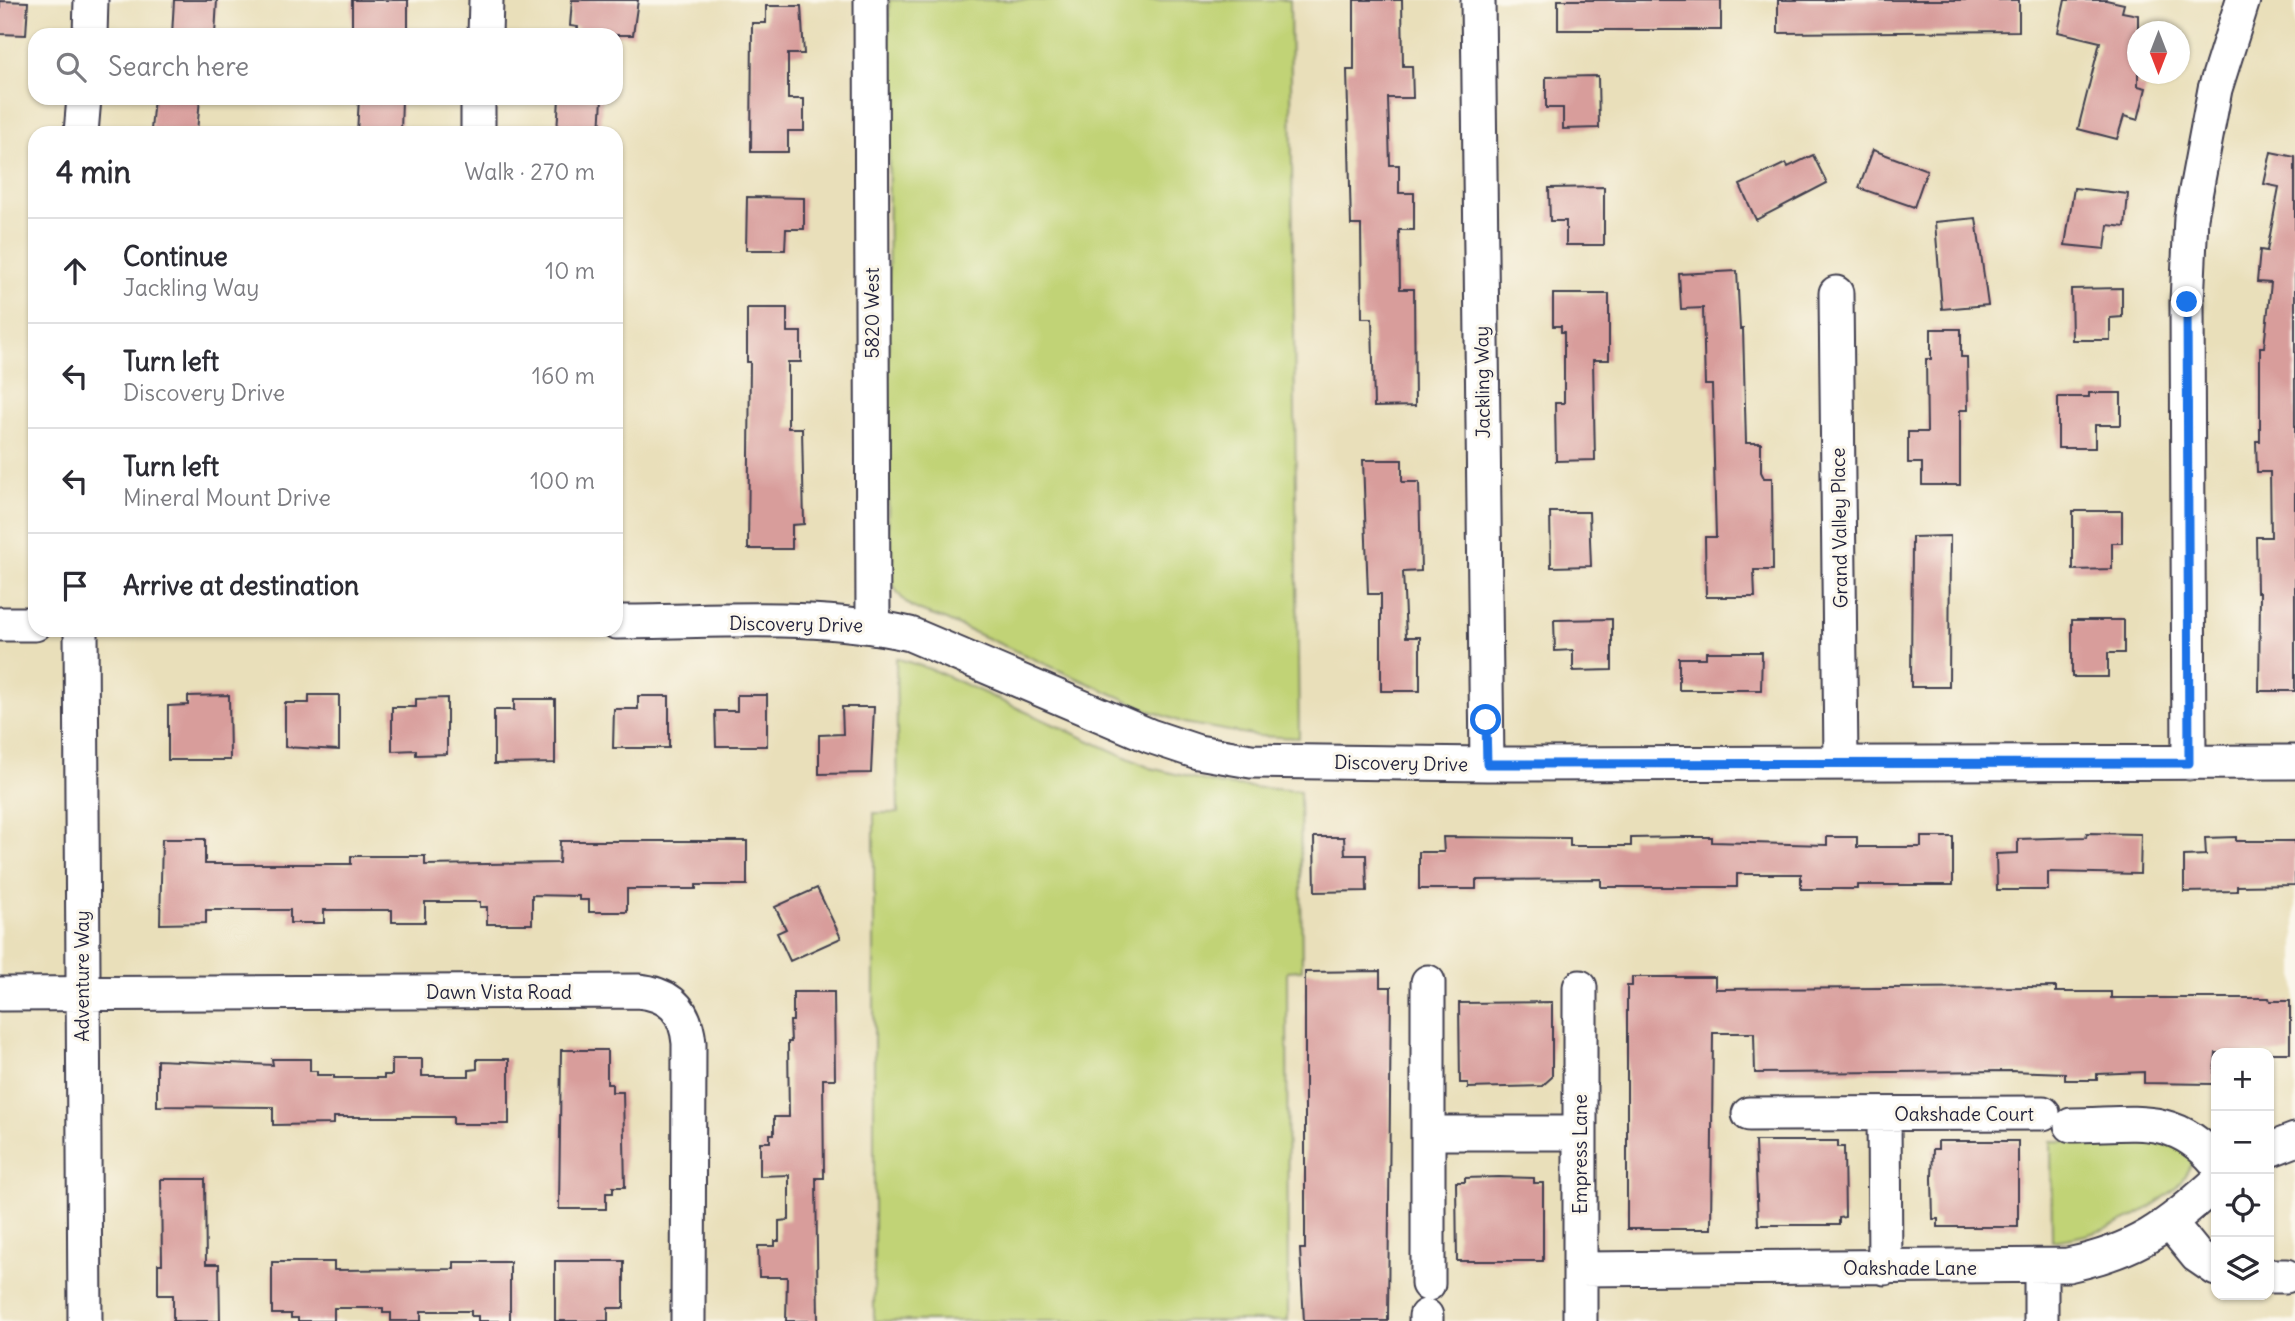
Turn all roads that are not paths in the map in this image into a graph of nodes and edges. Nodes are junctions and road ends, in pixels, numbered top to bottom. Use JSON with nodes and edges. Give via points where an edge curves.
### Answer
{"nodes":[{"id":1,"x":91,"y":0,"type":"edge"},
{"id":2,"x":486,"y":0,"type":"edge"},
{"id":3,"x":871,"y":0,"type":"edge"},
{"id":4,"x":1478,"y":0,"type":"edge"},
{"id":5,"x":2243,"y":0,"type":"edge"},
{"id":6,"x":90,"y":28,"type":"edge"},
{"id":7,"x":485,"y":28,"type":"edge"},
{"id":8,"x":83,"y":105,"type":"edge"},
{"id":9,"x":478,"y":105,"type":"edge"},
{"id":10,"x":82,"y":126,"type":"edge"},
{"id":11,"x":478,"y":126,"type":"edge"},
{"id":12,"x":1836,"y":293,"type":"dead end"},
{"id":13,"x":623,"y":622,"type":"edge"},
{"id":14,"x":0,"y":624,"type":"edge"},
{"id":15,"x":28,"y":624,"type":"edge"},
{"id":16,"x":873,"y":626,"type":"junction"},
{"id":17,"x":81,"y":637,"type":"edge"},
{"id":18,"x":1841,"y":762,"type":"junction"},
{"id":19,"x":2295,"y":762,"type":"edge"},
{"id":20,"x":2189,"y":763,"type":"junction"},
{"id":21,"x":1487,"y":764,"type":"junction"},
{"id":22,"x":1428,"y":982,"type":"dead end"},
{"id":23,"x":1580,"y":986,"type":"dead end"},
{"id":24,"x":82,"y":993,"type":"junction"},
{"id":25,"x":0,"y":994,"type":"edge"},
{"id":26,"x":1749,"y":1114,"type":"dead end"},
{"id":27,"x":1884,"y":1114,"type":"junction"},
{"id":28,"x":1428,"y":1133,"type":"junction"},
{"id":29,"x":1580,"y":1133,"type":"junction"},
{"id":30,"x":2295,"y":1140,"type":"edge"},
{"id":31,"x":2274,"y":1148,"type":"edge"},
{"id":32,"x":2211,"y":1157,"type":"edge"},
{"id":33,"x":2211,"y":1188,"type":"edge"},
{"id":34,"x":2171,"y":1224,"type":"junction"},
{"id":35,"x":2211,"y":1266,"type":"edge"},
{"id":36,"x":1885,"y":1268,"type":"junction"},
{"id":37,"x":2040,"y":1268,"type":"junction"},
{"id":38,"x":1580,"y":1269,"type":"junction"},
{"id":39,"x":1428,"y":1284,"type":"dead end"},
{"id":40,"x":85,"y":1321,"type":"edge"},
{"id":41,"x":688,"y":1321,"type":"edge"},
{"id":42,"x":1580,"y":1321,"type":"edge"},
{"id":43,"x":2041,"y":1321,"type":"edge"}],
"edges":[{"from":1,"to":6,"type":"street"},
{"from":2,"to":7,"type":"street"},
{"from":3,"to":16,"type":"street","name":"5820 West"},
{"from":4,"to":21,"type":"street","name":"Jackling Way"},
{"from":5,"to":20,"type":"street","via":[[2215,89],[2191,217],[2187,302]]},
{"from":8,"to":10,"type":"street"},
{"from":9,"to":11,"type":"street"},
{"from":12,"to":18,"type":"street","name":"Grand Valley Place"},
{"from":13,"to":16,"type":"street","name":"Discovery Drive","via":[[811,621]]},
{"from":14,"to":15,"type":"street"},
{"from":16,"to":21,"type":"street","name":"Discovery Drive","via":[[910,634],[1198,752],[1251,761]]},
{"from":17,"to":24,"type":"street","name":"Adventure Way"},
{"from":18,"to":20,"type":"street","name":"Discovery Drive"},
{"from":18,"to":21,"type":"street","name":"Discovery Drive"},
{"from":19,"to":20,"type":"street","name":"Discovery Drive"},
{"from":22,"to":28,"type":"street"},
{"from":23,"to":29,"type":"street","name":"Empress Lane"},
{"from":24,"to":25,"type":"street","name":"Dawn Vista Road"},
{"from":24,"to":40,"type":"street","name":"Adventure Way"},
{"from":24,"to":41,"type":"street","name":"Dawn Vista Road","via":[[638,991],[668,998],[682,1013],[689,1044]]},
{"from":26,"to":27,"type":"street","name":"Oakshade Court"},
{"from":27,"to":32,"type":"street","name":"Oakshade Court","via":[[2174,1128],[2194,1138]]},
{"from":27,"to":36,"type":"street","name":"Oakshade Court"},
{"from":28,"to":29,"type":"street"},
{"from":28,"to":39,"type":"street"},
{"from":29,"to":38,"type":"street","name":"Empress Lane"},
{"from":30,"to":31,"type":"street"},
{"from":33,"to":34,"type":"street","name":"Oakshade Lane"},
{"from":34,"to":35,"type":"street"},
{"from":34,"to":37,"type":"street","name":"Oakshade Lane","via":[[2137,1244],[2093,1260]]},
{"from":36,"to":37,"type":"street","name":"Oakshade Lane"},
{"from":36,"to":38,"type":"street","name":"Oakshade Lane"},
{"from":37,"to":43,"type":"street"},
{"from":38,"to":42,"type":"street","name":"Empress Lane"}]}
